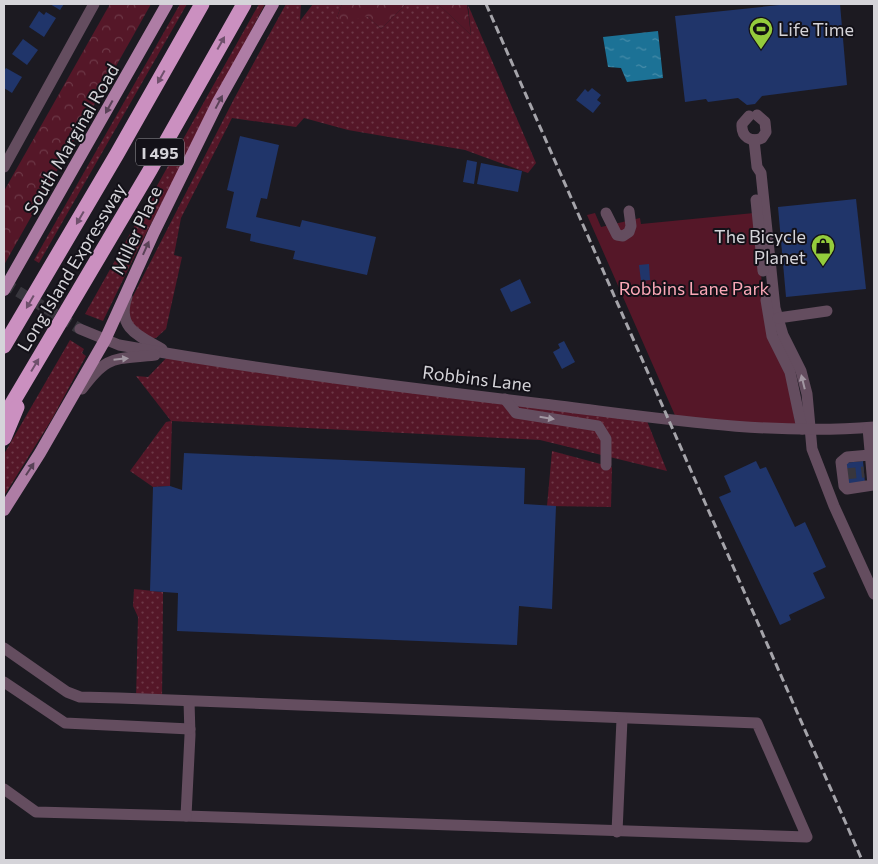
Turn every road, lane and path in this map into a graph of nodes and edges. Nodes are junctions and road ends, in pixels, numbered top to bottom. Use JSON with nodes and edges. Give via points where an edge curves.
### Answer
{"nodes":[{"id":1,"x":94,"y":4,"type":"edge"},
{"id":2,"x":167,"y":4,"type":"edge"},
{"id":3,"x":202,"y":4,"type":"edge"},
{"id":4,"x":244,"y":4,"type":"edge"},
{"id":5,"x":273,"y":4,"type":"edge"},
{"id":6,"x":754,"y":140,"type":"junction"},
{"id":7,"x":757,"y":167,"type":"junction"},
{"id":8,"x":4,"y":168,"type":"edge"},
{"id":9,"x":629,"y":211,"type":"dead end"},
{"id":10,"x":606,"y":213,"type":"dead end"},
{"id":11,"x":138,"y":265,"type":"junction"},
{"id":12,"x":4,"y":290,"type":"edge"},
{"id":13,"x":827,"y":311,"type":"dead end"},
{"id":14,"x":778,"y":318,"type":"junction"},
{"id":15,"x":80,"y":329,"type":"tunnel mouth"},
{"id":16,"x":105,"y":340,"type":"junction"},
{"id":17,"x":4,"y":346,"type":"edge"},
{"id":18,"x":170,"y":354,"type":"junction"},
{"id":19,"x":22,"y":386,"type":"junction"},
{"id":20,"x":505,"y":399,"type":"junction"},
{"id":21,"x":63,"y":415,"type":"junction"},
{"id":22,"x":4,"y":417,"type":"edge"},
{"id":23,"x":871,"y":428,"type":"edge"},
{"id":24,"x":807,"y":429,"type":"junction"},
{"id":25,"x":4,"y":438,"type":"edge"},
{"id":26,"x":870,"y":455,"type":"junction"},
{"id":27,"x":606,"y":465,"type":"dead end"},
{"id":28,"x":844,"y":478,"type":"junction"},
{"id":29,"x":829,"y":492,"type":"junction"},
{"id":30,"x":4,"y":510,"type":"edge"},
{"id":31,"x":874,"y":594,"type":"edge"},
{"id":32,"x":4,"y":648,"type":"edge"},
{"id":33,"x":4,"y":682,"type":"edge"},
{"id":34,"x":189,"y":701,"type":"junction"},
{"id":35,"x":622,"y":719,"type":"junction"},
{"id":36,"x":190,"y":729,"type":"junction"},
{"id":37,"x":4,"y":790,"type":"edge"},
{"id":38,"x":186,"y":816,"type":"junction"},
{"id":39,"x":617,"y":832,"type":"junction"}],
"edges":[{"from":1,"to":8,"type":"street"},
{"from":2,"to":12,"type":"main road","name":"South Marginal Road","one_way":true},
{"from":3,"to":17,"type":"highway","name":"Long Island Expressway","number":"I 495","one_way":true},
{"from":19,"to":4,"type":"highway","name":"Long Island Expressway","number":"I 495","one_way":true},
{"from":11,"to":5,"type":"main road","name":"Miller Place","one_way":true,"via":[[218,102]]},
{"from":6,"to":6,"type":"street","via":[[762,138],[766,128],[763,119],[753,116],[742,124],[742,132]]},
{"from":6,"to":7,"type":"street"},
{"from":7,"to":14,"type":"street","via":[[761,174],[774,308]]},
{"from":7,"to":24,"type":"street","via":[[754,174],[755,197],[772,336],[790,372]]},
{"from":9,"to":10,"type":"street","via":[[631,226],[623,236],[616,235]]},
{"from":11,"to":16,"type":"main road","name":"Miller Place"},
{"from":11,"to":18,"type":"street","via":[[124,318],[136,334]]},
{"from":13,"to":14,"type":"street"},
{"from":24,"to":14,"type":"street","one_way":true,"via":[[801,370],[783,336]]},
{"from":15,"to":16,"type":"street","name":"Robbins Lane"},
{"from":16,"to":18,"type":"street","name":"Robbins Lane"},
{"from":16,"to":21,"type":"main road","name":"Miller Place"},
{"from":18,"to":20,"type":"street","name":"Robbins Lane"},
{"from":21,"to":18,"type":"street","one_way":true,"via":[[106,362]]},
{"from":19,"to":22,"type":"highway","name":"Long Island Expressway","number":"I 495"},
{"from":19,"to":25,"type":"highway"},
{"from":20,"to":24,"type":"street","name":"Robbins Lane","via":[[722,425]]},
{"from":20,"to":27,"type":"street","one_way":true,"via":[[516,413],[598,426],[606,439]]},
{"from":30,"to":21,"type":"main road","name":"Miller Place","one_way":true},
{"from":23,"to":24,"type":"street","name":"Robbins Lane"},
{"from":23,"to":26,"type":"street"},
{"from":24,"to":29,"type":"street"},
{"from":26,"to":28,"type":"street","via":[[847,457],[841,462]]},
{"from":26,"to":28,"type":"street","via":[[868,472],[873,485],[847,489]]},
{"from":28,"to":29,"type":"street"},
{"from":29,"to":31,"type":"street"},
{"from":32,"to":34,"type":"street","via":[[67,692],[80,697]]},
{"from":33,"to":36,"type":"street","via":[[65,723]]},
{"from":34,"to":35,"type":"street"},
{"from":34,"to":36,"type":"street"},
{"from":35,"to":39,"type":"street"},
{"from":35,"to":39,"type":"street","via":[[757,723],[807,837]]},
{"from":36,"to":38,"type":"street"},
{"from":37,"to":38,"type":"street","via":[[36,812]]},
{"from":38,"to":39,"type":"street"}]}
